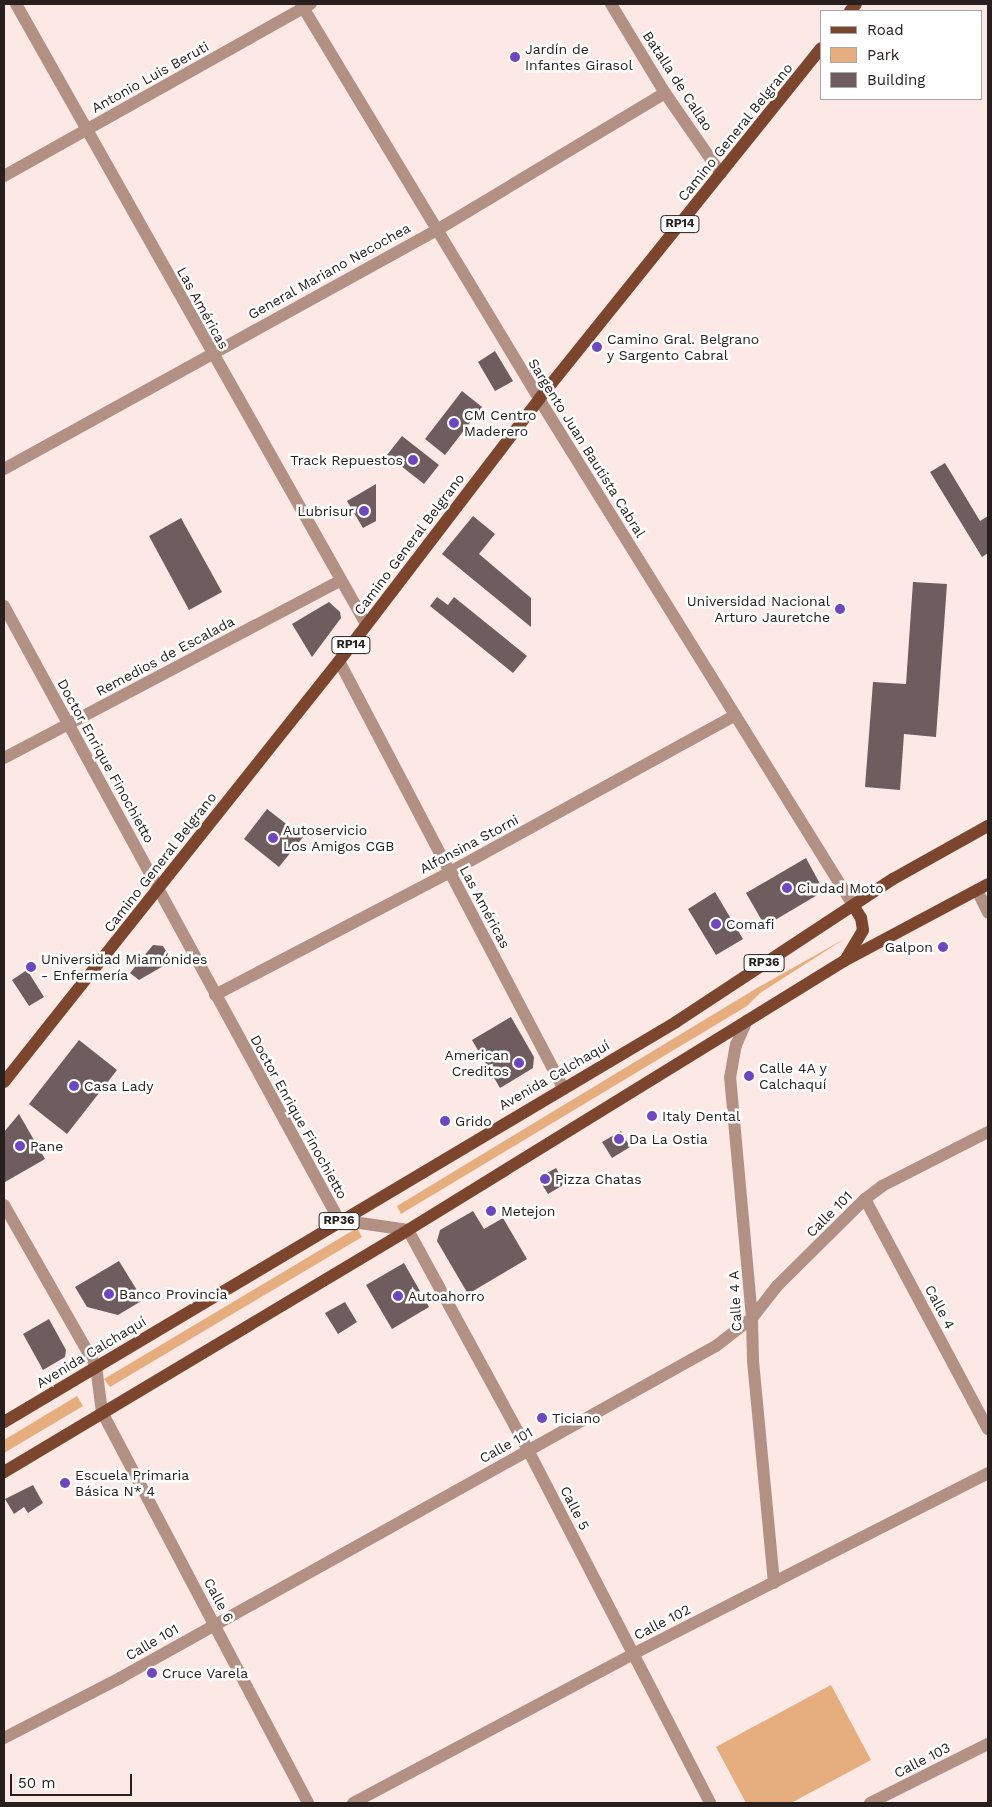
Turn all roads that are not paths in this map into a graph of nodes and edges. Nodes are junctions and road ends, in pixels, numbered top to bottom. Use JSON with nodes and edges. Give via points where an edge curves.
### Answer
{"nodes":[{"id":1,"x":16,"y":4,"type":"edge"},
{"id":2,"x":611,"y":4,"type":"edge"},
{"id":3,"x":305,"y":5,"type":"edge"},
{"id":4,"x":820,"y":49,"type":"edge"},
{"id":5,"x":665,"y":93,"type":"junction"},
{"id":6,"x":86,"y":131,"type":"junction"},
{"id":7,"x":721,"y":174,"type":"junction"},
{"id":8,"x":4,"y":176,"type":"edge"},
{"id":9,"x":437,"y":230,"type":"junction"},
{"id":10,"x":211,"y":353,"type":"junction"},
{"id":11,"x":539,"y":399,"type":"junction"},
{"id":12,"x":4,"y":469,"type":"edge"},
{"id":13,"x":340,"y":581,"type":"junction"},
{"id":14,"x":4,"y":606,"type":"edge"},
{"id":15,"x":366,"y":624,"type":"junction"},
{"id":16,"x":339,"y":661,"type":"junction"},
{"id":17,"x":735,"y":715,"type":"junction"},
{"id":18,"x":68,"y":724,"type":"junction"},
{"id":19,"x":4,"y":758,"type":"edge"},
{"id":20,"x":988,"y":826,"type":"edge"},
{"id":21,"x":450,"y":872,"type":"junction"},
{"id":22,"x":982,"y":887,"type":"edge"},
{"id":23,"x":158,"y":888,"type":"junction"},
{"id":24,"x":853,"y":905,"type":"junction"},
{"id":25,"x":988,"y":913,"type":"edge"},
{"id":26,"x":844,"y":961,"type":"junction"},
{"id":27,"x":214,"y":995,"type":"junction"},
{"id":28,"x":747,"y":1020,"type":"junction"},
{"id":29,"x":4,"y":1082,"type":"edge"},
{"id":30,"x":563,"y":1087,"type":"junction"},
{"id":31,"x":988,"y":1132,"type":"edge"},
{"id":32,"x":865,"y":1199,"type":"junction"},
{"id":33,"x":4,"y":1205,"type":"edge"},
{"id":34,"x":339,"y":1220,"type":"junction"},
{"id":35,"x":408,"y":1230,"type":"junction"},
{"id":36,"x":752,"y":1318,"type":"junction"},
{"id":37,"x":96,"y":1366,"type":"junction"},
{"id":38,"x":102,"y":1412,"type":"junction"},
{"id":39,"x":4,"y":1422,"type":"edge"},
{"id":40,"x":988,"y":1429,"type":"edge"},
{"id":41,"x":528,"y":1450,"type":"junction"},
{"id":42,"x":4,"y":1472,"type":"edge"},
{"id":43,"x":988,"y":1473,"type":"edge"},
{"id":44,"x":774,"y":1582,"type":"junction"},
{"id":45,"x":214,"y":1624,"type":"junction"},
{"id":46,"x":633,"y":1654,"type":"junction"},
{"id":47,"x":4,"y":1738,"type":"edge"},
{"id":48,"x":988,"y":1744,"type":"edge"},
{"id":49,"x":308,"y":1803,"type":"edge"},
{"id":50,"x":353,"y":1803,"type":"edge"},
{"id":51,"x":710,"y":1803,"type":"edge"},
{"id":52,"x":870,"y":1803,"type":"edge"}],
"edges":[{"from":1,"to":6,"type":"street","name":"Las Américas"},
{"from":2,"to":5,"type":"street","name":"Batalla de Callao"},
{"from":3,"to":6,"type":"street","name":"Antonio Luis Beruti"},
{"from":3,"to":9,"type":"street","name":"Sargento Juan Bautista Cabral"},
{"from":4,"to":7,"type":"main road","name":"Camino General Belgrano","number":"RP14"},
{"from":5,"to":7,"type":"street","name":"Batalla de Callao"},
{"from":5,"to":9,"type":"street","name":"General Mariano Necochea"},
{"from":6,"to":8,"type":"street","name":"Antonio Luis Beruti"},
{"from":6,"to":10,"type":"street","name":"Las Américas"},
{"from":7,"to":11,"type":"main road","name":"Camino General Belgrano","number":"RP14"},
{"from":9,"to":10,"type":"street","name":"General Mariano Necochea"},
{"from":9,"to":11,"type":"street","name":"Sargento Juan Bautista Cabral"},
{"from":10,"to":12,"type":"street","name":"General Mariano Necochea"},
{"from":10,"to":13,"type":"street","name":"Las Américas"},
{"from":11,"to":15,"type":"main road","name":"Camino General Belgrano","number":"RP14"},
{"from":11,"to":17,"type":"street","name":"Sargento Juan Bautista Cabral"},
{"from":13,"to":15,"type":"street","name":"Las Américas"},
{"from":13,"to":18,"type":"street","name":"Remedios de Escalada"},
{"from":14,"to":18,"type":"street","name":"Doctor Enrique Finochietto"},
{"from":15,"to":16,"type":"main road","name":"Camino General Belgrano","number":"RP14"},
{"from":16,"to":21,"type":"street","name":"Las Américas"},
{"from":16,"to":23,"type":"main road","name":"Camino General Belgrano","number":"RP14"},
{"from":17,"to":21,"type":"street","name":"Alfonsina Storni"},
{"from":17,"to":24,"type":"street","name":"Sargento Juan Bautista Cabral"},
{"from":18,"to":19,"type":"street","name":"Remedios de Escalada"},
{"from":18,"to":23,"type":"street","name":"Doctor Enrique Finochietto"},
{"from":20,"to":24,"type":"main road","name":"Avenida Calchaquí","number":"RP36","via":[[938,852]]},
{"from":21,"to":27,"type":"street","name":"Alfonsina Storni"},
{"from":21,"to":30,"type":"street","name":"Las Américas"},
{"from":22,"to":25,"type":"street"},
{"from":22,"to":26,"type":"main road","number":"RP36"},
{"from":23,"to":27,"type":"street","name":"Doctor Enrique Finochietto"},
{"from":23,"to":29,"type":"main road","name":"Camino General Belgrano","number":"RP14"},
{"from":24,"to":26,"type":"main road","via":[[861,918],[863,930]]},
{"from":24,"to":30,"type":"main road","name":"Avenida Calchaquí","number":"RP36","via":[[676,1022]]},
{"from":26,"to":28,"type":"main road","number":"RP36"},
{"from":27,"to":34,"type":"street","name":"Doctor Enrique Finochietto"},
{"from":28,"to":35,"type":"main road","number":"RP36"},
{"from":28,"to":36,"type":"street","name":"Calle 4 A","via":[[736,1045],[730,1078]]},
{"from":30,"to":34,"type":"main road","name":"Avenida Calchaquí","number":"RP36"},
{"from":31,"to":32,"type":"street","name":"Calle 101","via":[[882,1186]]},
{"from":32,"to":36,"type":"street","name":"Calle 101","via":[[777,1286]]},
{"from":32,"to":40,"type":"street","name":"Calle 4"},
{"from":33,"to":37,"type":"street"},
{"from":34,"to":35,"type":"street"},
{"from":34,"to":37,"type":"main road","name":"Avenida Calchaquí","number":"RP36"},
{"from":35,"to":38,"type":"main road","number":"RP36"},
{"from":35,"to":41,"type":"street","name":"Calle 5"},
{"from":36,"to":41,"type":"street","name":"Calle 101","via":[[716,1346]]},
{"from":36,"to":44,"type":"street","name":"Calle 4 A"},
{"from":37,"to":38,"type":"street"},
{"from":37,"to":39,"type":"main road","name":"Avenida Calchaquí","number":"RP36"},
{"from":38,"to":42,"type":"main road","number":"RP36"},
{"from":38,"to":45,"type":"street","name":"Calle 6"},
{"from":41,"to":45,"type":"street","name":"Calle 101"},
{"from":41,"to":46,"type":"street","name":"Calle 5"},
{"from":43,"to":44,"type":"street","name":"Calle 102"},
{"from":44,"to":46,"type":"street","name":"Calle 102"},
{"from":45,"to":47,"type":"street","name":"Calle 101"},
{"from":45,"to":49,"type":"street","name":"Calle 6"},
{"from":46,"to":50,"type":"street","name":"Calle 102"},
{"from":46,"to":51,"type":"street","name":"Calle 5"},
{"from":48,"to":52,"type":"street","name":"Calle 103"}]}
